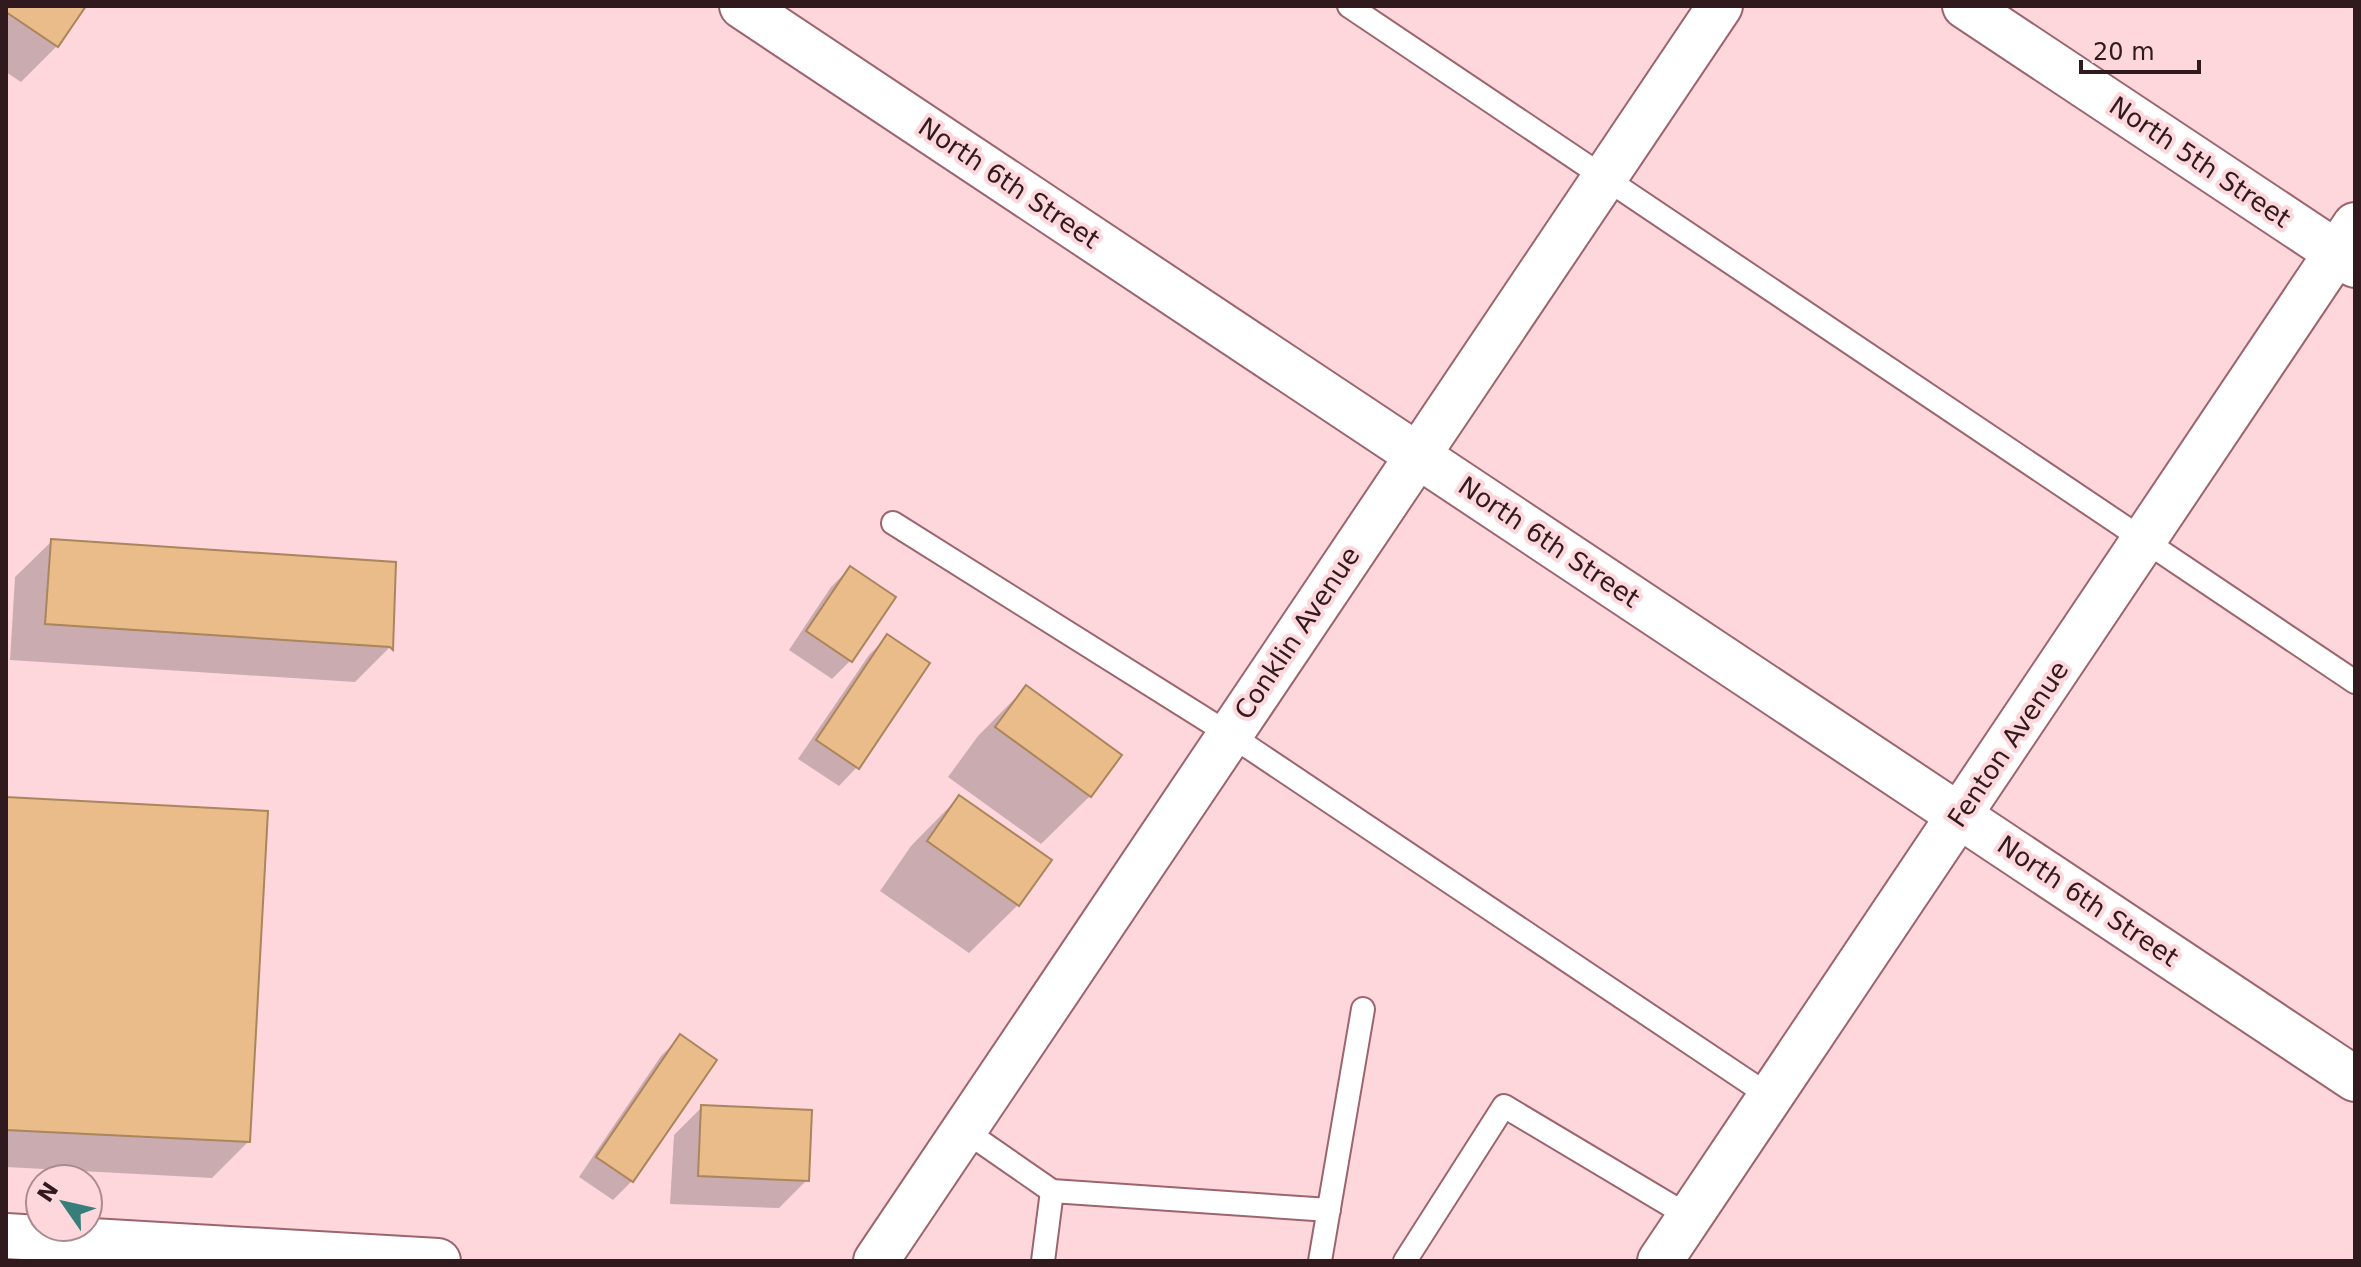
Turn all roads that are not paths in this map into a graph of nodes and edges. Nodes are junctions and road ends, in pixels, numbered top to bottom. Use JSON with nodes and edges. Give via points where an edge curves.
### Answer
{"nodes":[{"id":1,"x":742,"y":6,"type":"edge"},
{"id":2,"x":1349,"y":6,"type":"edge"},
{"id":3,"x":1720,"y":6,"type":"edge"},
{"id":4,"x":1965,"y":6,"type":"edge"},
{"id":5,"x":1604,"y":177,"type":"junction"},
{"id":6,"x":2349,"y":248,"type":"edge"},
{"id":7,"x":1417,"y":454,"type":"junction"},
{"id":8,"x":893,"y":523,"type":"dead end"},
{"id":9,"x":2145,"y":539,"type":"junction"},
{"id":10,"x":2355,"y":682,"type":"edge"},
{"id":11,"x":1229,"y":734,"type":"junction"},
{"id":12,"x":1960,"y":815,"type":"junction"},
{"id":13,"x":1363,"y":1009,"type":"dead end"},
{"id":14,"x":2355,"y":1079,"type":"edge"},
{"id":15,"x":1771,"y":1097,"type":"junction"},
{"id":16,"x":964,"y":1130,"type":"junction"},
{"id":17,"x":1052,"y":1191,"type":"junction"},
{"id":18,"x":1329,"y":1210,"type":"junction"},
{"id":19,"x":1690,"y":1217,"type":"junction"},
{"id":20,"x":6,"y":1236,"type":"edge"},
{"id":21,"x":438,"y":1261,"type":"edge"},
{"id":22,"x":876,"y":1261,"type":"edge"},
{"id":23,"x":1043,"y":1261,"type":"edge"},
{"id":24,"x":1320,"y":1261,"type":"edge"},
{"id":25,"x":1405,"y":1261,"type":"edge"},
{"id":26,"x":1660,"y":1261,"type":"edge"}],
"edges":[{"from":1,"to":7,"type":"street","name":"North 6th Street"},
{"from":2,"to":5,"type":"lane"},
{"from":3,"to":5,"type":"street","name":"Conklin Avenue"},
{"from":4,"to":6,"type":"street","name":"North 5th Street"},
{"from":5,"to":7,"type":"street","name":"Conklin Avenue"},
{"from":5,"to":9,"type":"lane"},
{"from":6,"to":9,"type":"street","name":"Fenton Avenue"},
{"from":7,"to":11,"type":"street","name":"Conklin Avenue"},
{"from":7,"to":12,"type":"street","name":"North 6th Street"},
{"from":8,"to":11,"type":"lane"},
{"from":9,"to":10,"type":"lane"},
{"from":9,"to":12,"type":"street","name":"Fenton Avenue"},
{"from":11,"to":15,"type":"lane"},
{"from":11,"to":16,"type":"street","name":"Conklin Avenue"},
{"from":12,"to":14,"type":"street","name":"North 6th Street"},
{"from":12,"to":15,"type":"street","name":"Fenton Avenue"},
{"from":13,"to":18,"type":"lane"},
{"from":15,"to":19,"type":"street","name":"Fenton Avenue"},
{"from":16,"to":17,"type":"lane"},
{"from":16,"to":22,"type":"street","name":"Conklin Avenue"},
{"from":17,"to":18,"type":"lane"},
{"from":17,"to":23,"type":"lane"},
{"from":18,"to":24,"type":"lane"},
{"from":19,"to":25,"type":"lane","via":[[1504,1106]]},
{"from":19,"to":26,"type":"street","name":"Fenton Avenue"},
{"from":20,"to":21,"type":"street"}]}
